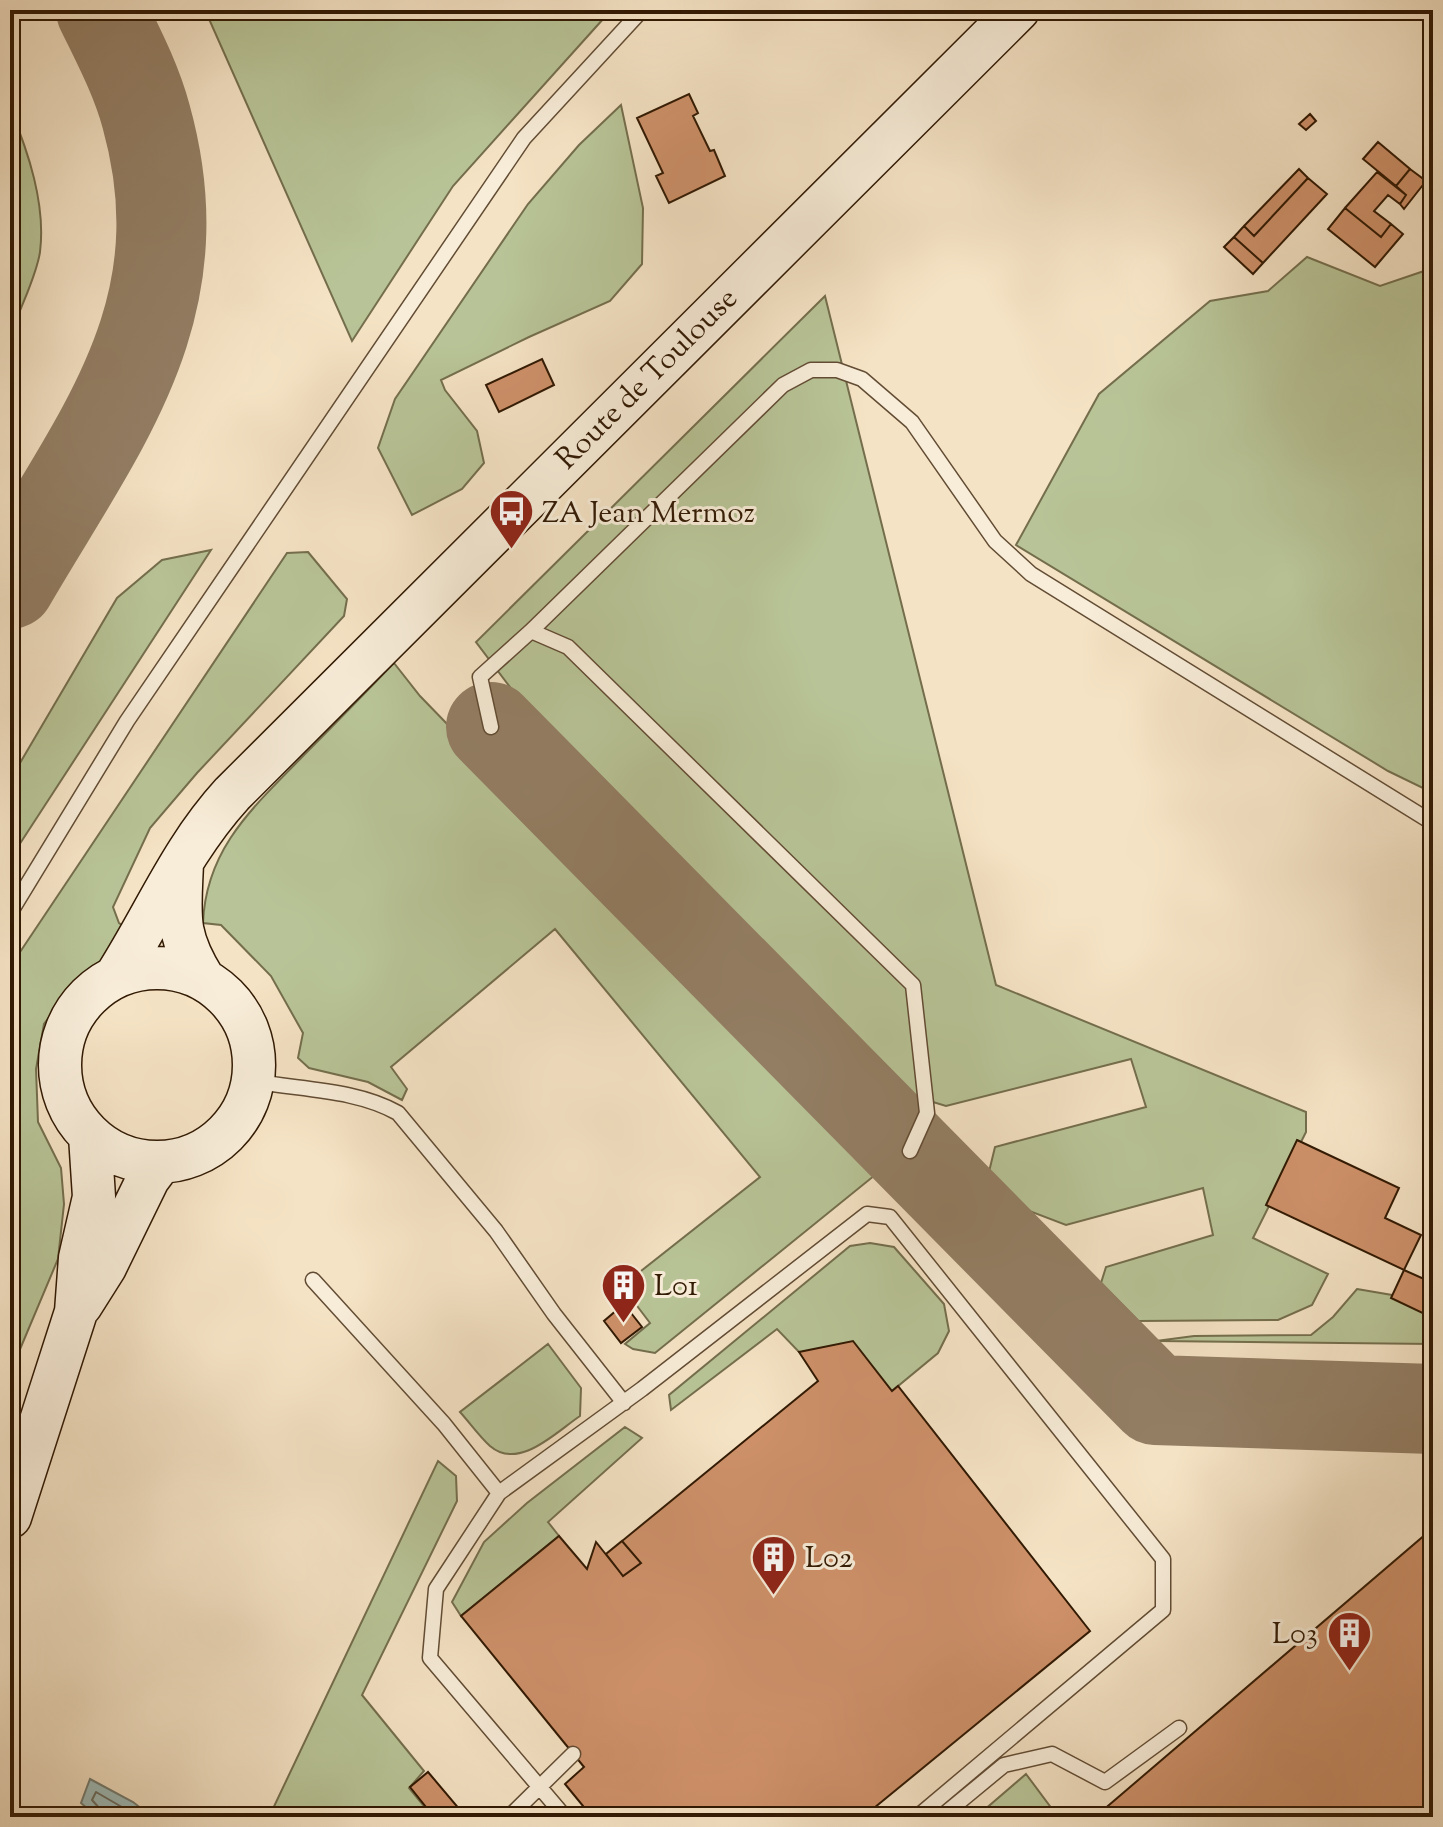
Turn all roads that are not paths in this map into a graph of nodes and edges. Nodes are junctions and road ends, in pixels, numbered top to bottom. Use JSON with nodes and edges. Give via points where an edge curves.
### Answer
{"nodes":[{"id":1,"x":642,"y":10,"type":"edge"},
{"id":2,"x":1018,"y":10,"type":"edge"},
{"id":3,"x":531,"y":631,"type":"junction"},
{"id":4,"x":491,"y":727,"type":"dead end"},
{"id":5,"x":1433,"y":823,"type":"edge"},
{"id":6,"x":183,"y":857,"type":"junction"},
{"id":7,"x":10,"y":913,"type":"edge"},
{"id":8,"x":116,"y":976,"type":"junction"},
{"id":9,"x":204,"y":980,"type":"junction"},
{"id":10,"x":253,"y":1081,"type":"junction"},
{"id":11,"x":90,"y":1136,"type":"junction"},
{"id":12,"x":910,"y":1151,"type":"dead end"},
{"id":13,"x":160,"y":1163,"type":"junction"},
{"id":14,"x":313,"y":1280,"type":"dead end"},
{"id":15,"x":76,"y":1312,"type":"junction"},
{"id":16,"x":624,"y":1403,"type":"junction"},
{"id":17,"x":499,"y":1493,"type":"junction"},
{"id":18,"x":10,"y":1517,"type":"edge"},
{"id":19,"x":1179,"y":1728,"type":"dead end"},
{"id":20,"x":573,"y":1754,"type":"dead end"},
{"id":21,"x":540,"y":1787,"type":"junction"},
{"id":22,"x":509,"y":1817,"type":"edge"},
{"id":23,"x":565,"y":1817,"type":"edge"},
{"id":24,"x":917,"y":1817,"type":"edge"},
{"id":25,"x":941,"y":1817,"type":"edge"}],
"edges":[{"from":1,"to":7,"type":"lane","via":[[524,138],[127,721]]},
{"from":2,"to":6,"type":"main road","name":"Route de Toulouse","via":[[232,794]]},
{"from":3,"to":4,"type":"lane","via":[[480,677]]},
{"from":3,"to":5,"type":"lane","via":[[783,385],[811,370],[837,370],[862,379],[912,422],[995,541],[1031,574]]},
{"from":3,"to":12,"type":"lane","via":[[568,647],[913,985],[927,1113]]},
{"from":6,"to":8,"type":"main road","name":"Route de Toulouse"},
{"from":6,"to":9,"type":"main road","via":[[181,930]]},
{"from":8,"to":9,"type":"main road","via":[[161,967]]},
{"from":8,"to":11,"type":"main road","via":[[76,1011],[59,1062],[62,1090]]},
{"from":9,"to":10,"type":"main road","via":[[228,998],[244,1022],[253,1051]]},
{"from":10,"to":13,"type":"main road","via":[[245,1107],[230,1129],[186,1158]]},
{"from":10,"to":16,"type":"lane","via":[[344,1095],[398,1113],[496,1231]]},
{"from":11,"to":13,"type":"main road","via":[[110,1151]]},
{"from":11,"to":15,"type":"main road","via":[[94,1197],[80,1258]]},
{"from":13,"to":15,"type":"main road"},
{"from":14,"to":17,"type":"lane"},
{"from":15,"to":18,"type":"main road"},
{"from":16,"to":17,"type":"lane"},
{"from":16,"to":24,"type":"lane","via":[[867,1214],[890,1217],[1163,1559],[1163,1610]]},
{"from":17,"to":21,"type":"lane","via":[[436,1589],[430,1658]]},
{"from":19,"to":25,"type":"lane","via":[[1105,1782],[1052,1754],[1004,1765]]},
{"from":20,"to":21,"type":"lane"},
{"from":21,"to":22,"type":"lane"},
{"from":21,"to":23,"type":"lane"}]}
